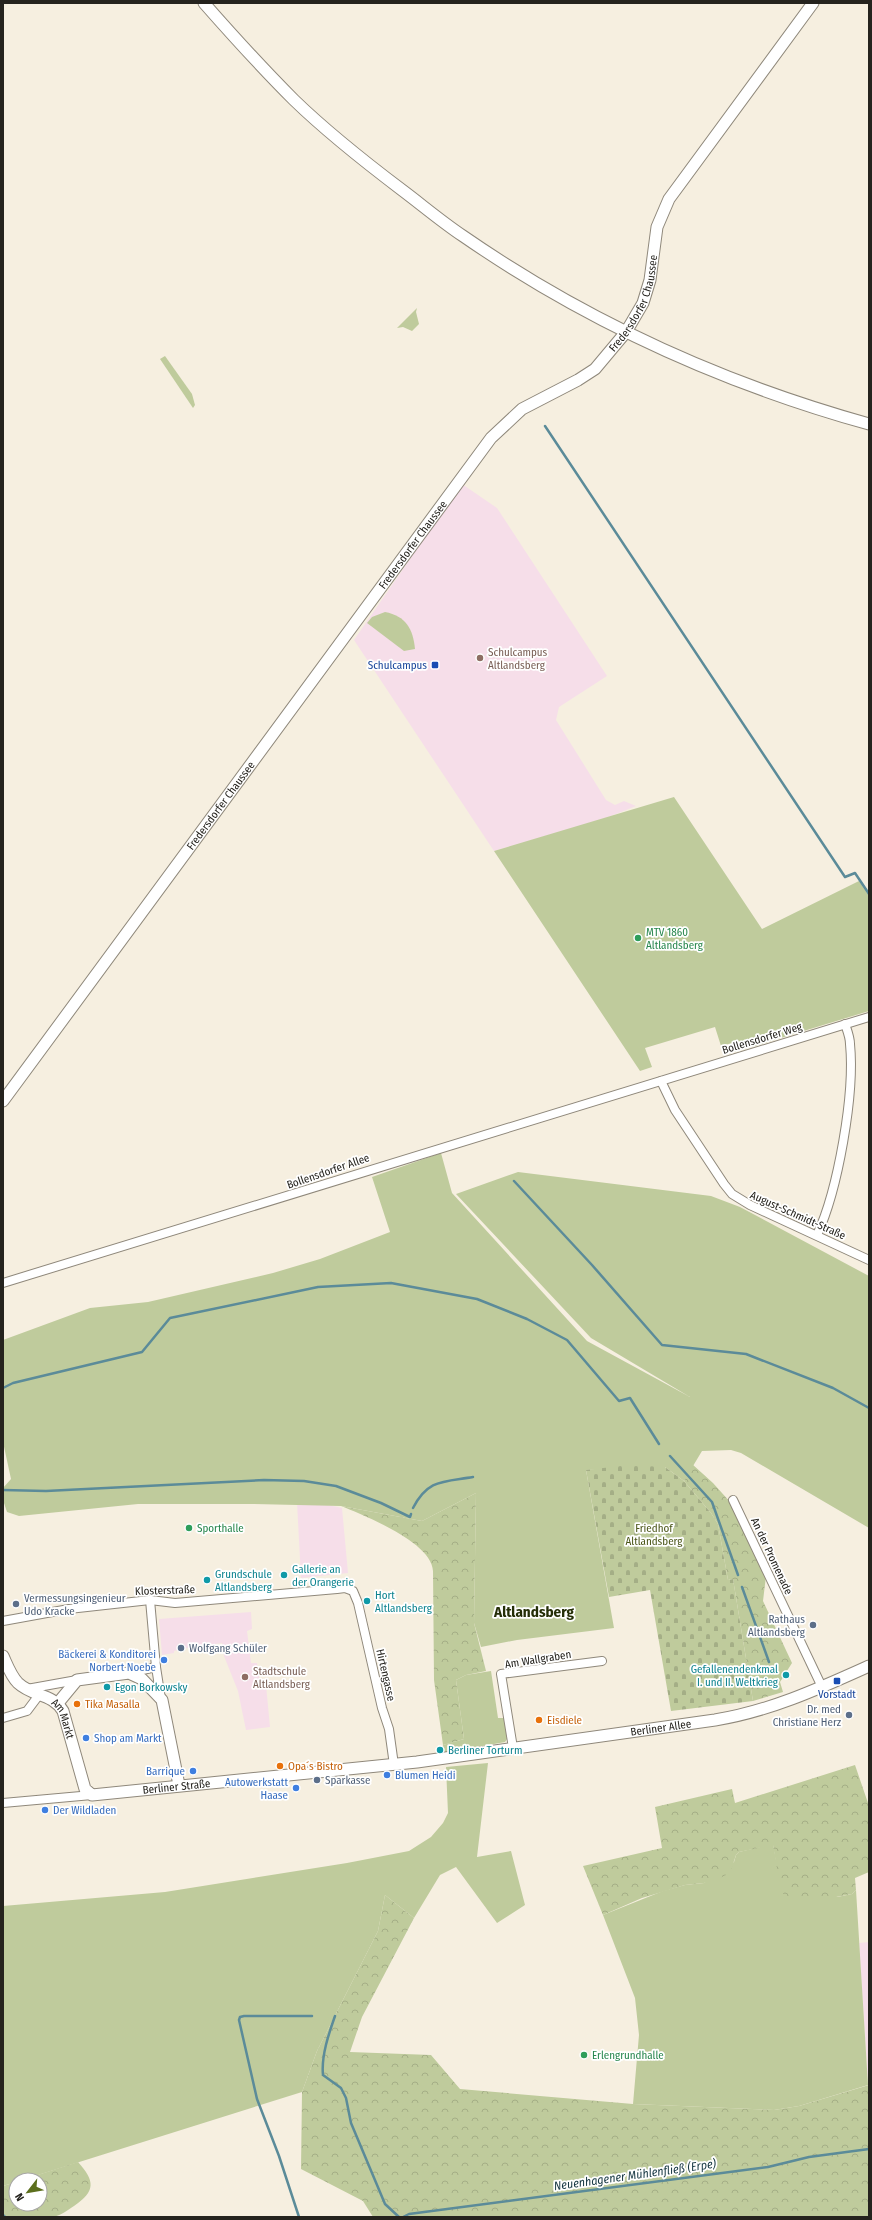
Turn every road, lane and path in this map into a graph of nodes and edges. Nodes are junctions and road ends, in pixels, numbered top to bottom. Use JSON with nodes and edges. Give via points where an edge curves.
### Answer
{"nodes":[{"id":1,"x":204,"y":3,"type":"edge"},
{"id":2,"x":812,"y":3,"type":"edge"},
{"id":3,"x":626,"y":332,"type":"junction"},
{"id":4,"x":869,"y":424,"type":"edge"},
{"id":5,"x":869,"y":1017,"type":"edge"},
{"id":6,"x":845,"y":1024,"type":"junction"},
{"id":7,"x":661,"y":1081,"type":"junction"},
{"id":8,"x":3,"y":1101,"type":"edge"},
{"id":9,"x":817,"y":1236,"type":"junction"},
{"id":10,"x":869,"y":1260,"type":"edge"},
{"id":11,"x":3,"y":1283,"type":"edge"},
{"id":12,"x":734,"y":1500,"type":"dead end"},
{"id":13,"x":353,"y":1591,"type":"joint"},
{"id":14,"x":150,"y":1600,"type":"junction"},
{"id":15,"x":3,"y":1621,"type":"edge"},
{"id":16,"x":3,"y":1656,"type":"edge"},
{"id":17,"x":602,"y":1661,"type":"dead end"},
{"id":18,"x":869,"y":1666,"type":"edge"},
{"id":19,"x":156,"y":1667,"type":"junction"},
{"id":20,"x":129,"y":1673,"type":"junction"},
{"id":21,"x":77,"y":1680,"type":"junction"},
{"id":22,"x":822,"y":1688,"type":"junction"},
{"id":23,"x":26,"y":1689,"type":"junction"},
{"id":24,"x":39,"y":1695,"type":"junction"},
{"id":25,"x":162,"y":1700,"type":"junction"},
{"id":26,"x":58,"y":1703,"type":"junction"},
{"id":27,"x":3,"y":1718,"type":"edge"},
{"id":28,"x":513,"y":1748,"type":"junction"},
{"id":29,"x":444,"y":1759,"type":"joint"},
{"id":30,"x":394,"y":1765,"type":"junction"},
{"id":31,"x":179,"y":1785,"type":"junction"},
{"id":32,"x":92,"y":1795,"type":"junction"},
{"id":33,"x":3,"y":1803,"type":"edge"}],
"edges":[{"from":1,"to":3,"type":"main road","via":[[295,100],[354,153],[462,236],[524,276]]},
{"from":2,"to":3,"type":"main road","name":"Fredersdorfer Chaussee","via":[[666,205],[657,227],[650,280],[643,303]]},
{"from":3,"to":4,"type":"main road","via":[[714,371],[807,407]]},
{"from":3,"to":8,"type":"main road","name":"Fredersdorfer Chaussee","via":[[595,369],[522,409],[491,438]]},
{"from":5,"to":6,"type":"street","name":"Bollensdorfer Weg"},
{"from":6,"to":7,"type":"street","name":"Bollensdorfer Weg"},
{"from":6,"to":9,"type":"street","via":[[850,1042],[850,1076],[844,1133],[829,1205]]},
{"from":7,"to":9,"type":"street","name":"August-Schmidt-Straße","via":[[675,1110],[732,1194]]},
{"from":7,"to":11,"type":"street","name":"Bollensdorfer Allee"},
{"from":9,"to":10,"type":"street","name":"August-Schmidt-Straße"},
{"from":12,"to":22,"type":"street","name":"An der Promenade"},
{"from":13,"to":14,"type":"street","name":"Klosterstraße","via":[[345,1588],[175,1603]]},
{"from":13,"to":30,"type":"street","name":"Hirtengasse","via":[[359,1604],[389,1729]]},
{"from":14,"to":15,"type":"street","name":"Klosterstraße","via":[[69,1609]]},
{"from":14,"to":19,"type":"street"},
{"from":16,"to":23,"type":"main road","via":[[11,1673]]},
{"from":17,"to":28,"type":"street","name":"Am Wallgraben","via":[[501,1674]]},
{"from":18,"to":22,"type":"main road","name":"Berliner Allee"},
{"from":19,"to":20,"type":"street"},
{"from":19,"to":25,"type":"street"},
{"from":20,"to":21,"type":"main road"},
{"from":20,"to":25,"type":"main road","via":[[142,1680]]},
{"from":21,"to":23,"type":"street"},
{"from":21,"to":26,"type":"main road"},
{"from":22,"to":28,"type":"main road","name":"Berliner Allee","via":[[780,1704],[733,1717]]},
{"from":23,"to":24,"type":"main road"},
{"from":24,"to":26,"type":"main road","name":"Am Markt"},
{"from":24,"to":27,"type":"street","name":"Am Markt","via":[[27,1710]]},
{"from":25,"to":31,"type":"main road"},
{"from":26,"to":32,"type":"main road","name":"Am Markt","via":[[63,1711],[85,1789]]},
{"from":28,"to":29,"type":"main road","name":"Berliner Allee"},
{"from":29,"to":30,"type":"main road","name":"Berliner Straße"},
{"from":30,"to":31,"type":"main road","name":"Berliner Straße"},
{"from":31,"to":32,"type":"main road","name":"Berliner Straße"},
{"from":32,"to":33,"type":"street","name":"Berliner Straße"}]}
